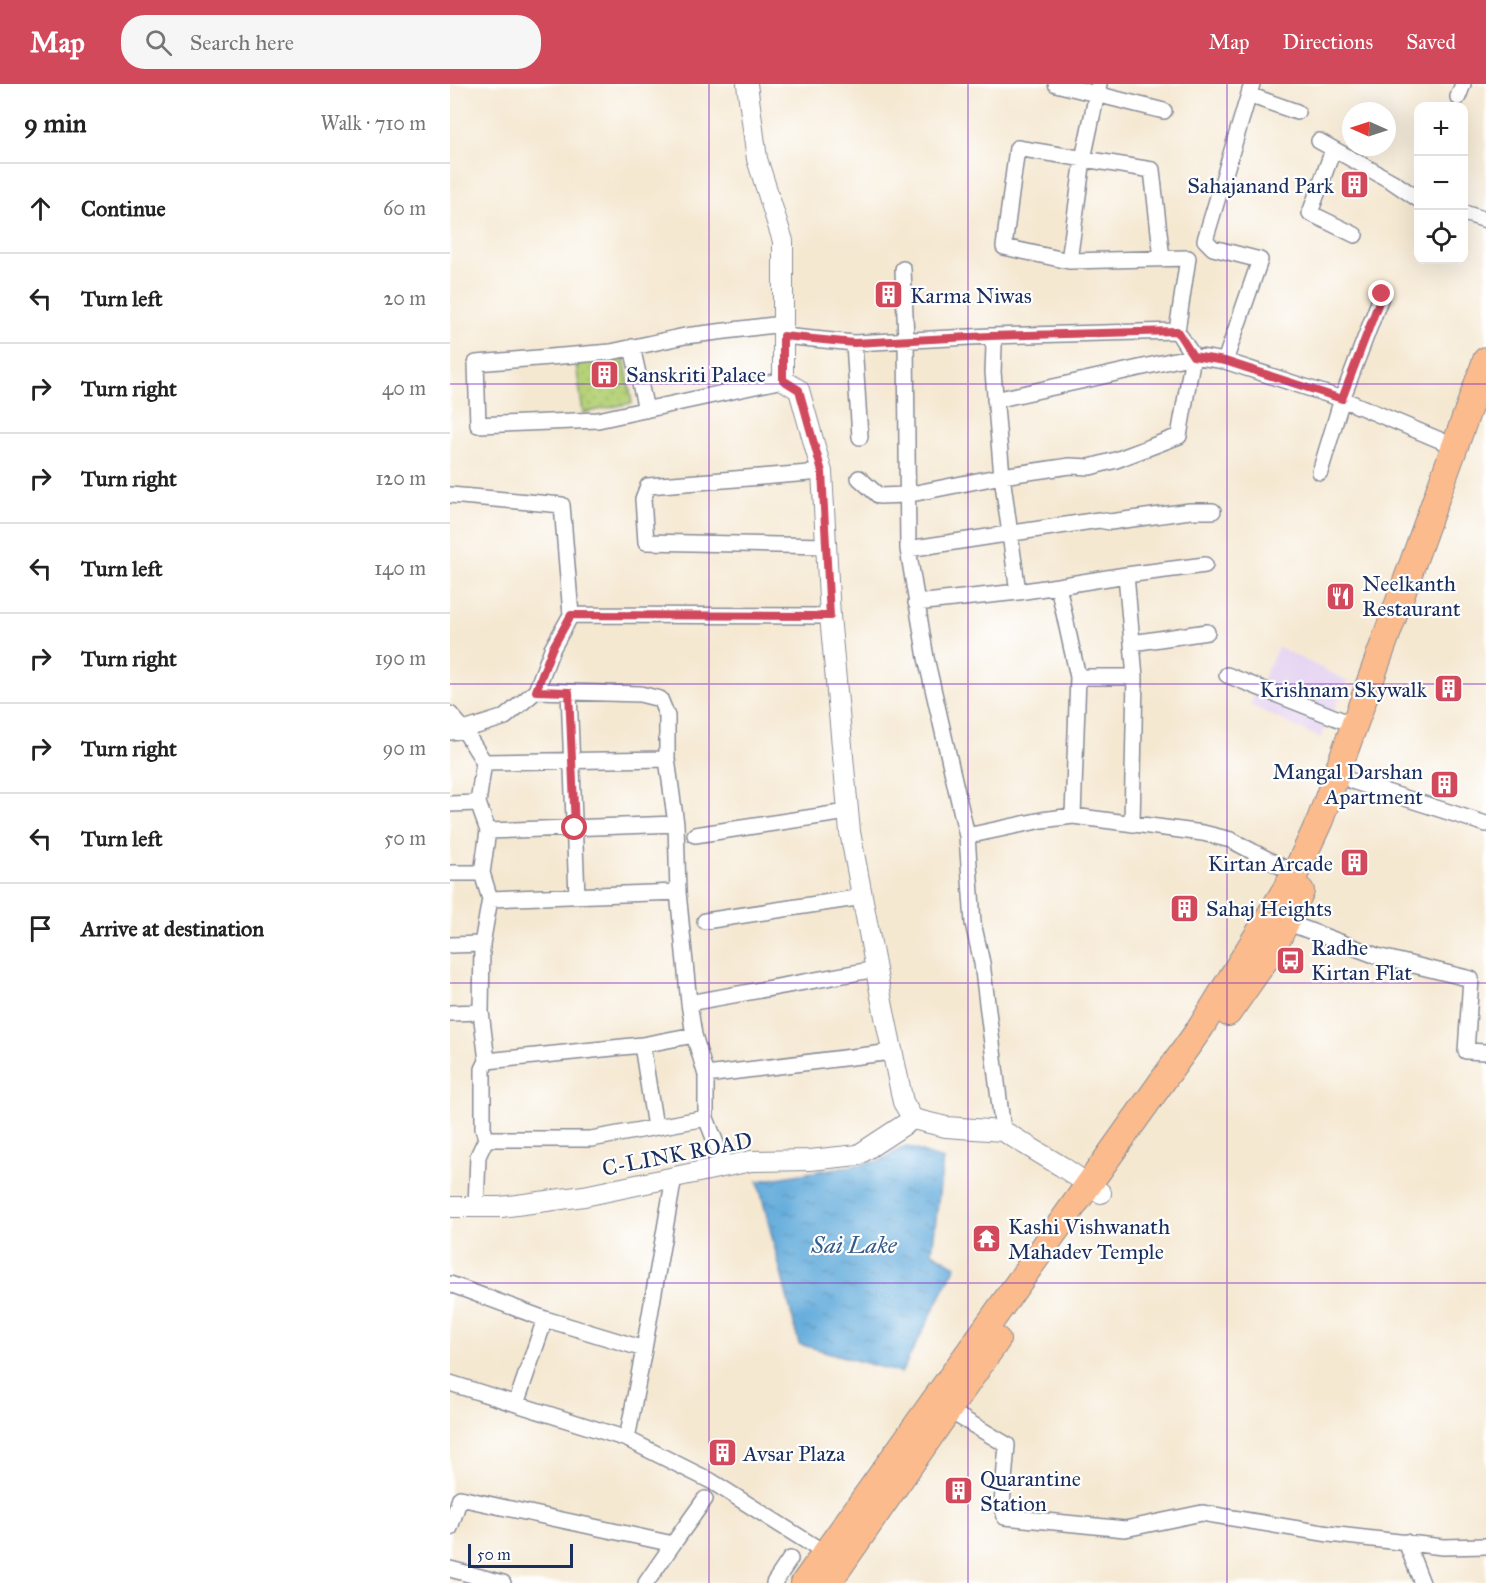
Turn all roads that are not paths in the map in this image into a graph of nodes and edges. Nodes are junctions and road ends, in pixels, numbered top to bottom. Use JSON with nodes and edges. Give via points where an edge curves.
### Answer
{"nodes":[{"id":1,"x":747,"y":84,"type":"edge"},
{"id":2,"x":1056,"y":84,"type":"edge"},
{"id":3,"x":1098,"y":89,"type":"edge"},
{"id":4,"x":1251,"y":89,"type":"edge"},
{"id":5,"x":1164,"y":111,"type":"dead end"},
{"id":6,"x":1297,"y":112,"type":"dead end"},
{"id":7,"x":1319,"y":141,"type":"dead end"},
{"id":8,"x":1333,"y":150,"type":"junction"},
{"id":9,"x":1083,"y":159,"type":"junction"},
{"id":10,"x":1414,"y":196,"type":"edge"},
{"id":11,"x":1468,"y":214,"type":"edge"},
{"id":12,"x":1486,"y":220,"type":"edge"},
{"id":13,"x":1355,"y":235,"type":"dead end"},
{"id":14,"x":1162,"y":259,"type":"junction"},
{"id":15,"x":1069,"y":261,"type":"junction"},
{"id":16,"x":903,"y":269,"type":"dead end"},
{"id":17,"x":1382,"y":294,"type":"dead end"},
{"id":18,"x":783,"y":330,"type":"junction"},
{"id":19,"x":1177,"y":331,"type":"junction"},
{"id":20,"x":990,"y":336,"type":"junction"},
{"id":21,"x":906,"y":339,"type":"junction"},
{"id":22,"x":854,"y":343,"type":"junction"},
{"id":23,"x":632,"y":348,"type":"junction"},
{"id":24,"x":1193,"y":356,"type":"junction"},
{"id":25,"x":1486,"y":360,"type":"edge"},
{"id":26,"x":1225,"y":361,"type":"junction"},
{"id":27,"x":783,"y":380,"type":"junction"},
{"id":28,"x":1342,"y":399,"type":"junction"},
{"id":29,"x":995,"y":400,"type":"junction"},
{"id":30,"x":1486,"y":406,"type":"edge"},
{"id":31,"x":646,"y":410,"type":"junction"},
{"id":32,"x":860,"y":437,"type":"dead end"},
{"id":33,"x":1454,"y":446,"type":"junction"},
{"id":34,"x":822,"y":472,"type":"junction"},
{"id":35,"x":1320,"y":472,"type":"dead end"},
{"id":36,"x":1002,"y":476,"type":"junction"},
{"id":37,"x":859,"y":478,"type":"dead end"},
{"id":38,"x":450,"y":495,"type":"edge"},
{"id":39,"x":906,"y":495,"type":"junction"},
{"id":40,"x":1213,"y":511,"type":"dead end"},
{"id":41,"x":1009,"y":533,"type":"junction"},
{"id":42,"x":826,"y":546,"type":"junction"},
{"id":43,"x":908,"y":549,"type":"junction"},
{"id":44,"x":1205,"y":565,"type":"dead end"},
{"id":45,"x":1126,"y":575,"type":"junction"},
{"id":46,"x":1058,"y":586,"type":"junction"},
{"id":47,"x":1018,"y":592,"type":"junction"},
{"id":48,"x":916,"y":603,"type":"junction"},
{"id":49,"x":571,"y":615,"type":"junction"},
{"id":50,"x":830,"y":616,"type":"junction"},
{"id":51,"x":1207,"y":632,"type":"dead end"},
{"id":52,"x":1132,"y":643,"type":"junction"},
{"id":53,"x":1227,"y":675,"type":"dead end"},
{"id":54,"x":1078,"y":677,"type":"junction"},
{"id":55,"x":1135,"y":677,"type":"junction"},
{"id":56,"x":536,"y":691,"type":"junction"},
{"id":57,"x":569,"y":692,"type":"junction"},
{"id":58,"x":450,"y":714,"type":"edge"},
{"id":59,"x":1354,"y":725,"type":"junction"},
{"id":60,"x":457,"y":731,"type":"edge"},
{"id":61,"x":667,"y":759,"type":"junction"},
{"id":62,"x":573,"y":761,"type":"junction"},
{"id":63,"x":484,"y":762,"type":"junction"},
{"id":64,"x":1352,"y":781,"type":"junction"},
{"id":65,"x":478,"y":803,"type":"junction"},
{"id":66,"x":450,"y":804,"type":"edge"},
{"id":67,"x":848,"y":812,"type":"junction"},
{"id":68,"x":1073,"y":816,"type":"junction"},
{"id":69,"x":676,"y":824,"type":"junction"},
{"id":70,"x":1132,"y":824,"type":"junction"},
{"id":71,"x":1486,"y":824,"type":"edge"},
{"id":72,"x":575,"y":828,"type":"junction"},
{"id":73,"x":488,"y":831,"type":"junction"},
{"id":74,"x":694,"y":835,"type":"dead end"},
{"id":75,"x":967,"y":836,"type":"junction"},
{"id":76,"x":450,"y":873,"type":"edge"},
{"id":77,"x":482,"y":873,"type":"junction"},
{"id":78,"x":1295,"y":874,"type":"junction"},
{"id":79,"x":678,"y":892,"type":"junction"},
{"id":80,"x":577,"y":896,"type":"junction"},
{"id":81,"x":863,"y":897,"type":"junction"},
{"id":82,"x":490,"y":898,"type":"junction"},
{"id":83,"x":705,"y":921,"type":"dead end"},
{"id":84,"x":1286,"y":922,"type":"junction"},
{"id":85,"x":482,"y":944,"type":"junction"},
{"id":86,"x":450,"y":945,"type":"edge"},
{"id":87,"x":876,"y":969,"type":"junction"},
{"id":88,"x":689,"y":1004,"type":"junction"},
{"id":89,"x":481,"y":1012,"type":"junction"},
{"id":90,"x":450,"y":1013,"type":"edge"},
{"id":91,"x":694,"y":1035,"type":"junction"},
{"id":92,"x":642,"y":1045,"type":"junction"},
{"id":93,"x":892,"y":1052,"type":"junction"},
{"id":94,"x":1486,"y":1052,"type":"edge"},
{"id":95,"x":487,"y":1061,"type":"junction"},
{"id":96,"x":706,"y":1075,"type":"junction"},
{"id":97,"x":706,"y":1118,"type":"junction"},
{"id":98,"x":914,"y":1119,"type":"junction"},
{"id":99,"x":655,"y":1127,"type":"junction"},
{"id":100,"x":1003,"y":1131,"type":"junction"},
{"id":101,"x":486,"y":1139,"type":"junction"},
{"id":102,"x":725,"y":1166,"type":"junction"},
{"id":103,"x":674,"y":1177,"type":"junction"},
{"id":104,"x":1094,"y":1189,"type":"junction"},
{"id":105,"x":450,"y":1207,"type":"edge"},
{"id":106,"x":476,"y":1207,"type":"junction"},
{"id":107,"x":450,"y":1284,"type":"edge"},
{"id":108,"x":544,"y":1318,"type":"junction"},
{"id":109,"x":644,"y":1349,"type":"junction"},
{"id":110,"x":450,"y":1383,"type":"edge"},
{"id":111,"x":516,"y":1404,"type":"junction"},
{"id":112,"x":940,"y":1405,"type":"junction"},
{"id":113,"x":627,"y":1439,"type":"junction"},
{"id":114,"x":705,"y":1498,"type":"dead end"},
{"id":115,"x":450,"y":1528,"type":"edge"},
{"id":116,"x":1406,"y":1542,"type":"junction"},
{"id":117,"x":673,"y":1544,"type":"junction"},
{"id":118,"x":1486,"y":1546,"type":"edge"},
{"id":119,"x":825,"y":1553,"type":"junction"},
{"id":120,"x":790,"y":1559,"type":"dead end"},
{"id":121,"x":450,"y":1569,"type":"edge"},
{"id":122,"x":503,"y":1583,"type":"edge"},
{"id":123,"x":646,"y":1583,"type":"edge"},
{"id":124,"x":774,"y":1583,"type":"edge"},
{"id":125,"x":804,"y":1583,"type":"edge"},
{"id":126,"x":828,"y":1583,"type":"edge"},
{"id":127,"x":1422,"y":1583,"type":"edge"}],
"edges":[{"from":1,"to":18,"type":"street","via":[[757,159],[783,241]]},
{"from":2,"to":3,"type":"street"},
{"from":3,"to":5,"type":"street"},
{"from":3,"to":9,"type":"street"},
{"from":4,"to":6,"type":"street"},
{"from":4,"to":26,"type":"street","via":[[1205,240],[1214,248],[1260,260]]},
{"from":7,"to":8,"type":"street"},
{"from":8,"to":10,"type":"street"},
{"from":8,"to":13,"type":"street","via":[[1310,213]]},
{"from":9,"to":14,"type":"street","via":[[1152,170]]},
{"from":9,"to":15,"type":"street"},
{"from":9,"to":15,"type":"street","via":[[1017,148],[1004,247]]},
{"from":11,"to":12,"type":"street"},
{"from":14,"to":15,"type":"street"},
{"from":14,"to":19,"type":"street","via":[[1188,258]]},
{"from":16,"to":21,"type":"street"},
{"from":17,"to":28,"type":"street"},
{"from":18,"to":22,"type":"street"},
{"from":18,"to":23,"type":"street","via":[[685,336]]},
{"from":18,"to":27,"type":"street"},
{"from":19,"to":20,"type":"street"},
{"from":19,"to":24,"type":"street"},
{"from":20,"to":21,"type":"street"},
{"from":20,"to":29,"type":"street","via":[[994,346]]},
{"from":21,"to":22,"type":"street"},
{"from":21,"to":39,"type":"street"},
{"from":22,"to":32,"type":"street"},
{"from":23,"to":31,"type":"street"},
{"from":23,"to":31,"type":"street","via":[[476,363],[478,425],[598,420]]},
{"from":24,"to":26,"type":"street"},
{"from":24,"to":29,"type":"street"},
{"from":24,"to":36,"type":"street","via":[[1179,436],[1090,467],[1070,466]]},
{"from":25,"to":33,"type":"highway"},
{"from":26,"to":28,"type":"street"},
{"from":27,"to":31,"type":"street"},
{"from":27,"to":34,"type":"street","via":[[799,390]]},
{"from":28,"to":33,"type":"street"},
{"from":28,"to":35,"type":"street"},
{"from":29,"to":36,"type":"street"},
{"from":30,"to":64,"type":"highway"},
{"from":33,"to":59,"type":"highway"},
{"from":34,"to":42,"type":"street"},
{"from":34,"to":42,"type":"street","via":[[648,486],[643,499],[646,542]]},
{"from":36,"to":39,"type":"street"},
{"from":36,"to":41,"type":"street"},
{"from":37,"to":39,"type":"street","via":[[879,496]]},
{"from":38,"to":49,"type":"street","via":[[562,505]]},
{"from":39,"to":43,"type":"street"},
{"from":40,"to":41,"type":"street","via":[[1099,520]]},
{"from":41,"to":43,"type":"street"},
{"from":41,"to":47,"type":"street"},
{"from":42,"to":50,"type":"street"},
{"from":43,"to":48,"type":"street"},
{"from":44,"to":45,"type":"street"},
{"from":45,"to":46,"type":"street"},
{"from":45,"to":52,"type":"street"},
{"from":46,"to":47,"type":"street"},
{"from":46,"to":54,"type":"street"},
{"from":47,"to":48,"type":"street"},
{"from":48,"to":75,"type":"street"},
{"from":49,"to":50,"type":"street"},
{"from":49,"to":56,"type":"street","via":[[552,649]]},
{"from":50,"to":67,"type":"street"},
{"from":51,"to":52,"type":"street"},
{"from":52,"to":55,"type":"street"},
{"from":53,"to":59,"type":"street"},
{"from":54,"to":55,"type":"street"},
{"from":54,"to":68,"type":"street"},
{"from":55,"to":70,"type":"street"},
{"from":56,"to":57,"type":"street"},
{"from":56,"to":60,"type":"street","via":[[505,717]]},
{"from":57,"to":61,"type":"street","via":[[640,694],[660,699],[666,716]]},
{"from":57,"to":62,"type":"street"},
{"from":58,"to":60,"type":"street"},
{"from":59,"to":78,"type":"highway","via":[[1320,820]]},
{"from":60,"to":63,"type":"street"},
{"from":61,"to":62,"type":"street"},
{"from":61,"to":69,"type":"street"},
{"from":62,"to":63,"type":"street"},
{"from":62,"to":72,"type":"street"},
{"from":63,"to":65,"type":"street"},
{"from":64,"to":71,"type":"street"},
{"from":64,"to":84,"type":"highway"},
{"from":65,"to":66,"type":"street"},
{"from":65,"to":73,"type":"street"},
{"from":67,"to":74,"type":"street"},
{"from":67,"to":81,"type":"street"},
{"from":68,"to":70,"type":"street"},
{"from":68,"to":75,"type":"street"},
{"from":69,"to":72,"type":"street"},
{"from":69,"to":79,"type":"street"},
{"from":70,"to":78,"type":"street","via":[[1231,840]]},
{"from":72,"to":73,"type":"street"},
{"from":72,"to":80,"type":"street"},
{"from":73,"to":77,"type":"street"},
{"from":75,"to":100,"type":"street","via":[[973,922],[982,963]]},
{"from":76,"to":77,"type":"street"},
{"from":77,"to":82,"type":"street"},
{"from":78,"to":104,"type":"highway","via":[[1201,1027]]},
{"from":79,"to":80,"type":"street"},
{"from":79,"to":88,"type":"street"},
{"from":80,"to":82,"type":"street"},
{"from":81,"to":83,"type":"street"},
{"from":81,"to":87,"type":"street"},
{"from":82,"to":85,"type":"street"},
{"from":84,"to":94,"type":"street","via":[[1377,956],[1471,979],[1466,1051]]},
{"from":84,"to":104,"type":"highway","via":[[1273,949]]},
{"from":85,"to":86,"type":"street"},
{"from":85,"to":89,"type":"street"},
{"from":87,"to":88,"type":"street"},
{"from":87,"to":93,"type":"street"},
{"from":88,"to":91,"type":"street"},
{"from":89,"to":90,"type":"street"},
{"from":89,"to":95,"type":"street"},
{"from":91,"to":92,"type":"street"},
{"from":91,"to":96,"type":"street"},
{"from":92,"to":95,"type":"street"},
{"from":92,"to":99,"type":"street"},
{"from":93,"to":96,"type":"street"},
{"from":93,"to":98,"type":"street","via":[[903,1102]]},
{"from":95,"to":101,"type":"street","via":[[483,1069]]},
{"from":96,"to":97,"type":"street"},
{"from":97,"to":99,"type":"street"},
{"from":97,"to":102,"type":"street"},
{"from":98,"to":100,"type":"street","via":[[946,1127]]},
{"from":98,"to":102,"type":"street","name":"C-LINK ROAD","via":[[858,1155]]},
{"from":99,"to":101,"type":"street","via":[[591,1139]]},
{"from":100,"to":104,"type":"street"},
{"from":101,"to":106,"type":"street","via":[[478,1156]]},
{"from":102,"to":103,"type":"street","name":"C-LINK ROAD"},
{"from":103,"to":106,"type":"street","name":"C-LINK ROAD","via":[[585,1196]]},
{"from":103,"to":109,"type":"street"},
{"from":104,"to":112,"type":"highway"},
{"from":105,"to":106,"type":"street","name":"C-LINK ROAD"},
{"from":107,"to":108,"type":"street"},
{"from":108,"to":109,"type":"street"},
{"from":108,"to":111,"type":"street"},
{"from":109,"to":113,"type":"street"},
{"from":110,"to":111,"type":"street"},
{"from":111,"to":113,"type":"street"},
{"from":112,"to":116,"type":"street","via":[[1007,1445],[1002,1504],[1005,1517],[1125,1529],[1202,1513]]},
{"from":112,"to":119,"type":"highway"},
{"from":112,"to":126,"type":"highway"},
{"from":113,"to":119,"type":"street","via":[[711,1481]]},
{"from":114,"to":117,"type":"street"},
{"from":115,"to":117,"type":"street","via":[[460,1498]]},
{"from":116,"to":118,"type":"street","via":[[1443,1547]]},
{"from":116,"to":127,"type":"street"},
{"from":117,"to":123,"type":"street"},
{"from":119,"to":125,"type":"highway"},
{"from":120,"to":124,"type":"street"},
{"from":121,"to":122,"type":"street"}]}
